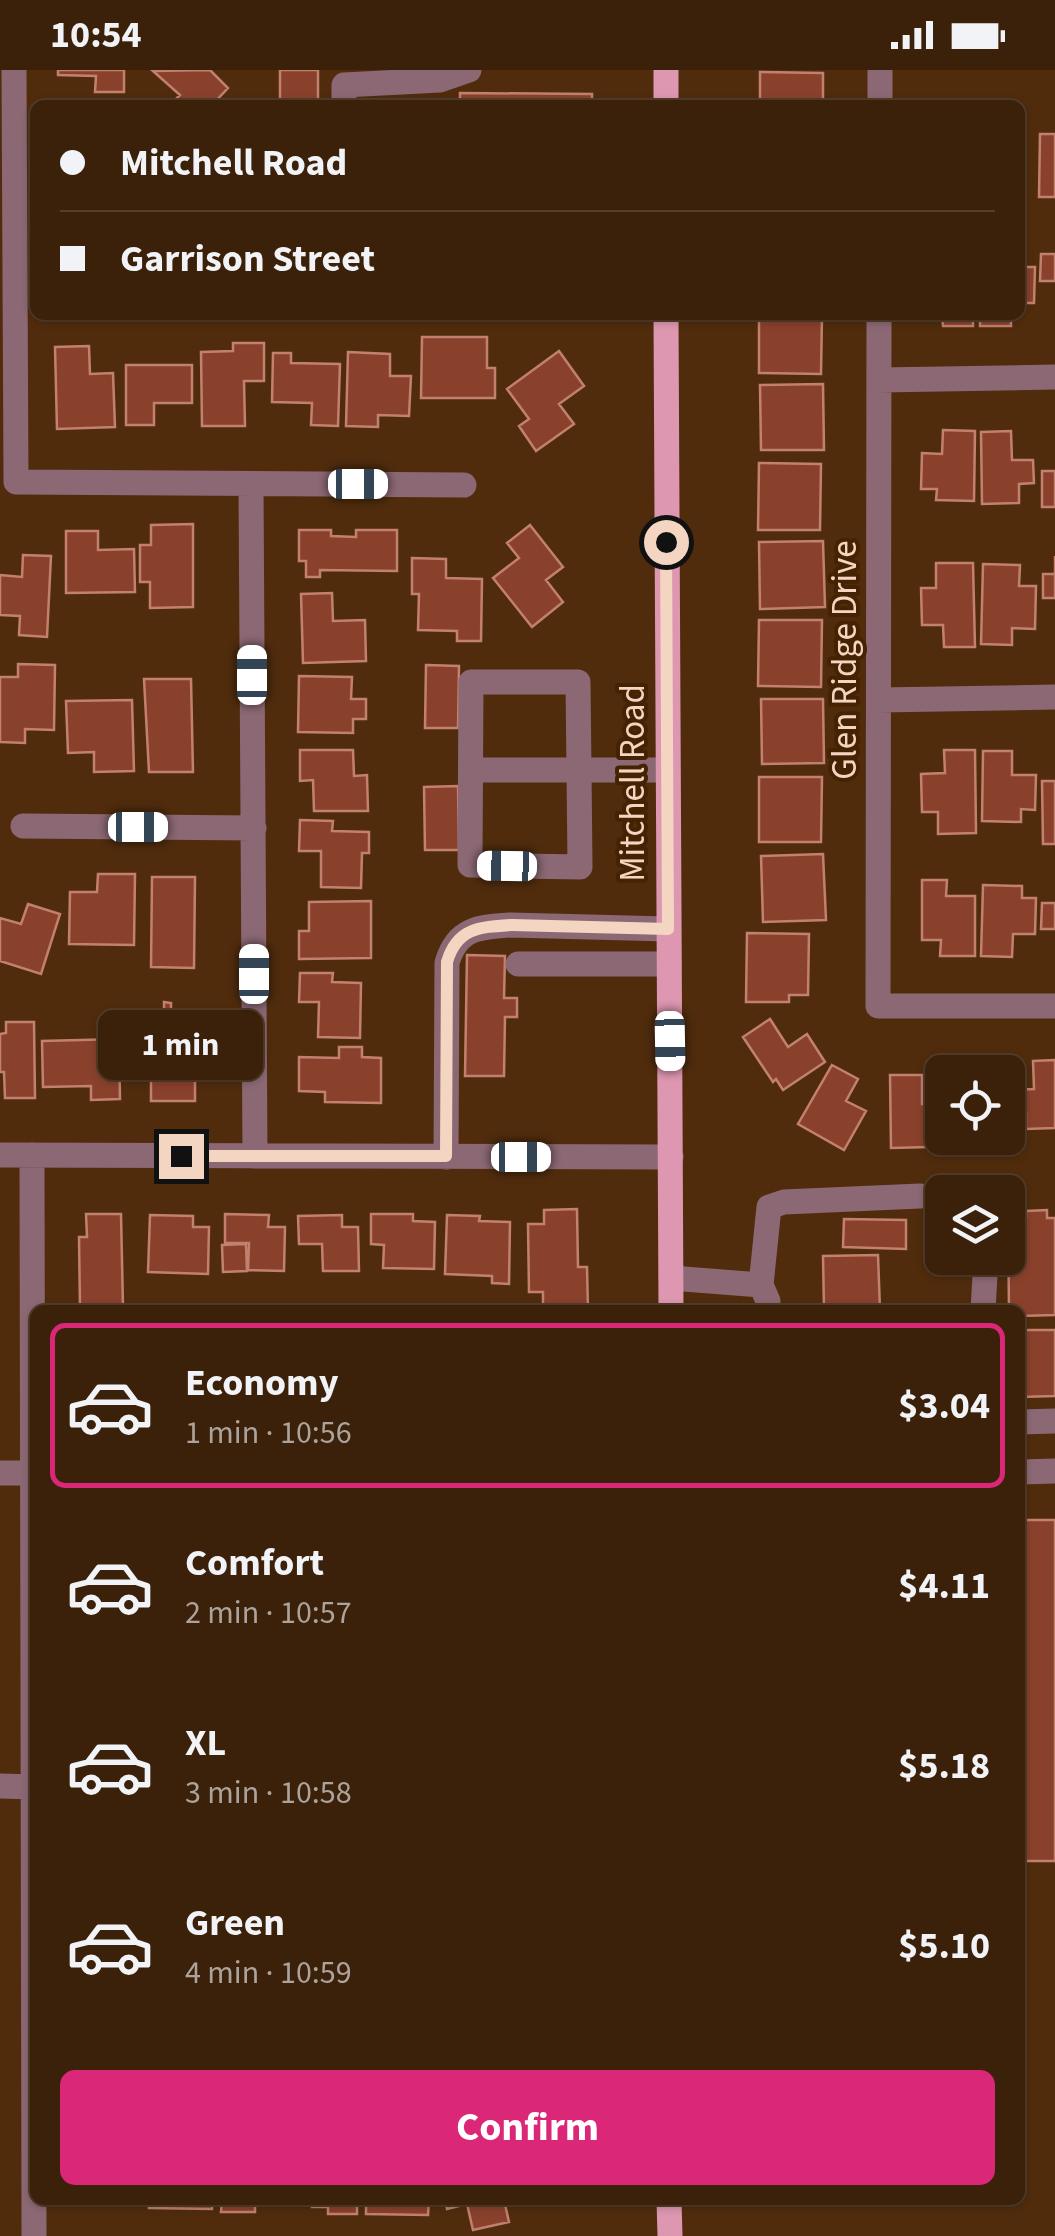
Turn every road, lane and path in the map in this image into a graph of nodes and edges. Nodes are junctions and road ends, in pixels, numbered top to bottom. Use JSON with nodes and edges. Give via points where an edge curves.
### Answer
{"nodes":[{"id":1,"x":14,"y":70,"type":"edge"},
{"id":2,"x":470,"y":70,"type":"edge"},
{"id":3,"x":666,"y":70,"type":"edge"},
{"id":4,"x":880,"y":70,"type":"edge"},
{"id":5,"x":344,"y":100,"type":"edge"},
{"id":6,"x":666,"y":100,"type":"edge"},
{"id":7,"x":880,"y":100,"type":"edge"},
{"id":8,"x":25,"y":180,"type":"edge"},
{"id":9,"x":666,"y":320,"type":"edge"},
{"id":10,"x":879,"y":320,"type":"edge"},
{"id":11,"x":1055,"y":377,"type":"edge"},
{"id":12,"x":879,"y":380,"type":"junction"},
{"id":13,"x":251,"y":484,"type":"junction"},
{"id":14,"x":464,"y":485,"type":"dead end"},
{"id":15,"x":1055,"y":697,"type":"edge"},
{"id":16,"x":879,"y":700,"type":"junction"},
{"id":17,"x":471,"y":770,"type":"junction"},
{"id":18,"x":579,"y":770,"type":"junction"},
{"id":19,"x":666,"y":770,"type":"junction"},
{"id":20,"x":23,"y":826,"type":"dead end"},
{"id":21,"x":254,"y":828,"type":"junction"},
{"id":22,"x":668,"y":929,"type":"junction"},
{"id":23,"x":518,"y":964,"type":"dead end"},
{"id":24,"x":669,"y":964,"type":"junction"},
{"id":25,"x":1055,"y":1006,"type":"edge"},
{"id":26,"x":0,"y":1155,"type":"edge"},
{"id":27,"x":32,"y":1155,"type":"junction"},
{"id":28,"x":255,"y":1156,"type":"junction"},
{"id":29,"x":446,"y":1156,"type":"junction"},
{"id":30,"x":671,"y":1157,"type":"junction"},
{"id":31,"x":920,"y":1196,"type":"dead end"},
{"id":32,"x":985,"y":1275,"type":"edge"},
{"id":33,"x":671,"y":1278,"type":"junction"},
{"id":34,"x":764,"y":1298,"type":"edge"},
{"id":35,"x":33,"y":1305,"type":"edge"},
{"id":36,"x":671,"y":1305,"type":"edge"},
{"id":37,"x":983,"y":1305,"type":"edge"},
{"id":38,"x":1055,"y":1421,"type":"edge"},
{"id":39,"x":1025,"y":1422,"type":"edge"},
{"id":40,"x":1055,"y":1471,"type":"edge"},
{"id":41,"x":1025,"y":1472,"type":"edge"},
{"id":42,"x":0,"y":1473,"type":"edge"},
{"id":43,"x":30,"y":1473,"type":"edge"},
{"id":44,"x":0,"y":1786,"type":"edge"},
{"id":45,"x":30,"y":1786,"type":"edge"},
{"id":46,"x":34,"y":2205,"type":"edge"},
{"id":47,"x":670,"y":2205,"type":"edge"},
{"id":48,"x":34,"y":2236,"type":"edge"},
{"id":49,"x":670,"y":2236,"type":"edge"}],
"edges":[{"from":1,"to":8,"type":"street"},
{"from":2,"to":5,"type":"street","via":[[440,80],[344,85]]},
{"from":3,"to":6,"type":"main road"},
{"from":4,"to":7,"type":"street"},
{"from":8,"to":13,"type":"street","via":[[16,482]]},
{"from":9,"to":19,"type":"main road","name":"Mitchell Road"},
{"from":10,"to":12,"type":"street","name":"Glen Ridge Drive"},
{"from":11,"to":12,"type":"street"},
{"from":12,"to":16,"type":"street","name":"Glen Ridge Drive"},
{"from":13,"to":14,"type":"street"},
{"from":13,"to":21,"type":"street"},
{"from":15,"to":16,"type":"street"},
{"from":16,"to":25,"type":"street","name":"Glen Ridge Drive","via":[[878,1006]]},
{"from":17,"to":18,"type":"street"},
{"from":17,"to":18,"type":"street","via":[[471,682],[578,682]]},
{"from":17,"to":18,"type":"street","via":[[470,865],[580,866]]},
{"from":18,"to":19,"type":"street"},
{"from":19,"to":22,"type":"main road","name":"Mitchell Road"},
{"from":20,"to":21,"type":"street"},
{"from":21,"to":28,"type":"street"},
{"from":22,"to":24,"type":"main road","name":"Mitchell Road"},
{"from":22,"to":29,"type":"street","via":[[489,926],[452,946]]},
{"from":23,"to":24,"type":"street"},
{"from":24,"to":30,"type":"main road","name":"Mitchell Road"},
{"from":26,"to":27,"type":"street"},
{"from":27,"to":28,"type":"street"},
{"from":27,"to":35,"type":"street"},
{"from":28,"to":29,"type":"street"},
{"from":29,"to":30,"type":"street"},
{"from":30,"to":33,"type":"main road","name":"Mitchell Road"},
{"from":31,"to":34,"type":"street","via":[[770,1208]]},
{"from":32,"to":37,"type":"street"},
{"from":33,"to":34,"type":"street"},
{"from":33,"to":36,"type":"main road","name":"Mitchell Road"},
{"from":38,"to":39,"type":"street"},
{"from":40,"to":41,"type":"street"},
{"from":42,"to":43,"type":"street"},
{"from":44,"to":45,"type":"street"},
{"from":46,"to":48,"type":"street"},
{"from":47,"to":49,"type":"main road"}]}
